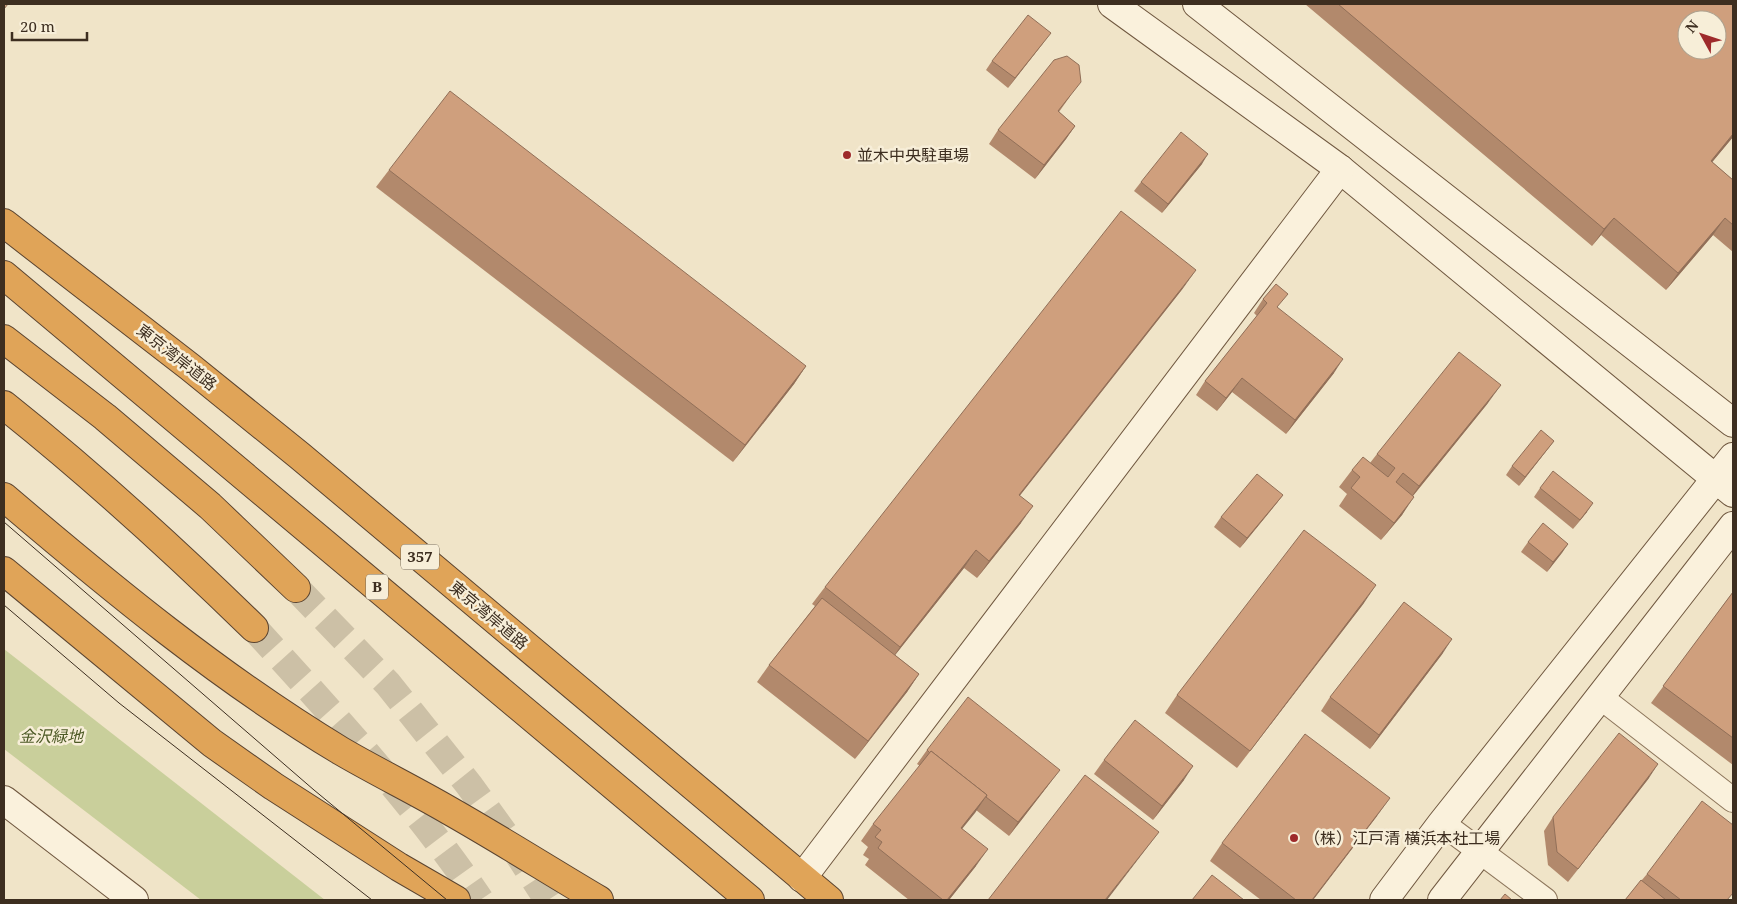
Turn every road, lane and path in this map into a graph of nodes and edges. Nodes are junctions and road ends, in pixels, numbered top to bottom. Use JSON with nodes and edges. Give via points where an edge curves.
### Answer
{"nodes":[{"id":1,"x":1112,"y":4,"type":"edge"},
{"id":2,"x":1197,"y":4,"type":"edge"},
{"id":3,"x":1340,"y":169,"type":"junction"},
{"id":4,"x":4,"y":224,"type":"edge"},
{"id":5,"x":4,"y":275,"type":"edge"},
{"id":6,"x":4,"y":339,"type":"edge"},
{"id":7,"x":4,"y":405,"type":"edge"},
{"id":8,"x":1733,"y":423,"type":"edge"},
{"id":9,"x":1733,"y":458,"type":"edge"},
{"id":10,"x":1724,"y":486,"type":"edge"},
{"id":11,"x":4,"y":497,"type":"edge"},
{"id":12,"x":1733,"y":526,"type":"edge"},
{"id":13,"x":4,"y":571,"type":"edge"},
{"id":14,"x":296,"y":588,"type":"tunnel mouth"},
{"id":15,"x":254,"y":628,"type":"tunnel mouth"},
{"id":16,"x":1599,"y":696,"type":"junction"},
{"id":17,"x":4,"y":800,"type":"edge"},
{"id":18,"x":1733,"y":800,"type":"edge"},
{"id":19,"x":1442,"y":823,"type":"junction"},
{"id":20,"x":1480,"y":850,"type":"junction"},
{"id":21,"x":802,"y":878,"type":"junction"},
{"id":22,"x":134,"y":900,"type":"edge"},
{"id":23,"x":456,"y":900,"type":"edge"},
{"id":24,"x":600,"y":900,"type":"edge"},
{"id":25,"x":750,"y":900,"type":"edge"},
{"id":26,"x":829,"y":900,"type":"edge"},
{"id":27,"x":1384,"y":900,"type":"edge"},
{"id":28,"x":1442,"y":900,"type":"edge"},
{"id":29,"x":1545,"y":900,"type":"edge"}],
"edges":[{"from":1,"to":3,"type":"street"},
{"from":2,"to":8,"type":"street"},
{"from":3,"to":10,"type":"street"},
{"from":3,"to":21,"type":"street"},
{"from":4,"to":21,"type":"highway","name":"東京湾岸道路","number":"357","via":[[300,456]]},
{"from":5,"to":25,"type":"highway","number":"B"},
{"from":6,"to":14,"type":"highway","via":[[105,417],[210,506]]},
{"from":7,"to":15,"type":"highway","via":[[74,461],[172,548]]},
{"from":9,"to":10,"type":"street"},
{"from":10,"to":19,"type":"street"},
{"from":11,"to":24,"type":"highway","via":[[92,572],[253,692],[341,750]]},
{"from":12,"to":16,"type":"street"},
{"from":13,"to":23,"type":"highway","via":[[220,748],[273,786]]},
{"from":16,"to":18,"type":"street"},
{"from":16,"to":20,"type":"street"},
{"from":17,"to":22,"type":"street"},
{"from":19,"to":20,"type":"street"},
{"from":19,"to":27,"type":"street"},
{"from":20,"to":28,"type":"street"},
{"from":20,"to":29,"type":"street"},
{"from":21,"to":26,"type":"highway","name":"東京湾岸道路","number":"357"}]}
